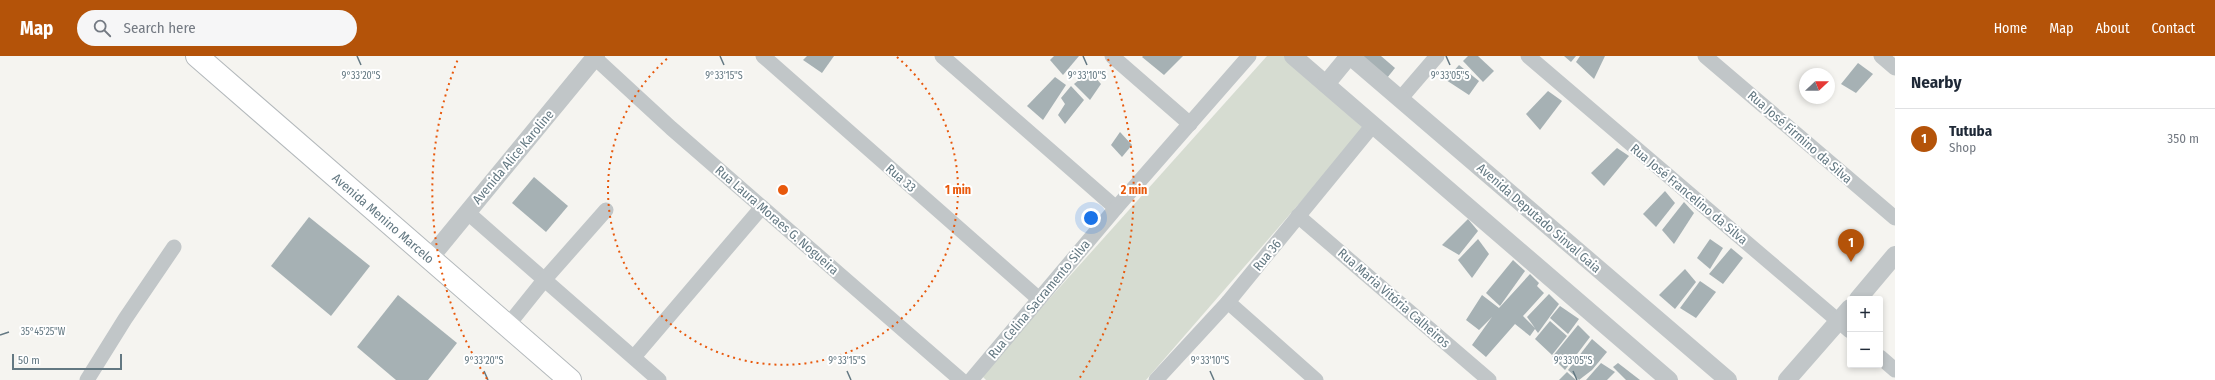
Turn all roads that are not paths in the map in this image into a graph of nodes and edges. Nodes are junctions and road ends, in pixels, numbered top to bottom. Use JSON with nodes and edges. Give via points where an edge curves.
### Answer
{"nodes":[{"id":1,"x":197,"y":56,"type":"edge"},
{"id":2,"x":218,"y":56,"type":"edge"},
{"id":3,"x":763,"y":56,"type":"edge"},
{"id":4,"x":942,"y":56,"type":"edge"},
{"id":5,"x":1112,"y":56,"type":"edge"},
{"id":6,"x":1249,"y":56,"type":"edge"},
{"id":7,"x":1293,"y":56,"type":"edge"},
{"id":8,"x":1350,"y":56,"type":"edge"},
{"id":9,"x":1437,"y":56,"type":"edge"},
{"id":10,"x":1528,"y":56,"type":"edge"},
{"id":11,"x":1705,"y":56,"type":"edge"},
{"id":12,"x":1881,"y":56,"type":"edge"},
{"id":13,"x":595,"y":57,"type":"edge"},
{"id":14,"x":1895,"y":68,"type":"edge"},
{"id":15,"x":1326,"y":84,"type":"junction"},
{"id":16,"x":1401,"y":98,"type":"junction"},
{"id":17,"x":1190,"y":124,"type":"junction"},
{"id":18,"x":1373,"y":125,"type":"junction"},
{"id":19,"x":762,"y":207,"type":"junction"},
{"id":20,"x":1116,"y":208,"type":"junction"},
{"id":21,"x":606,"y":210,"type":"dead end"},
{"id":22,"x":467,"y":212,"type":"junction"},
{"id":23,"x":1298,"y":216,"type":"junction"},
{"id":24,"x":1895,"y":218,"type":"edge"},
{"id":25,"x":174,"y":247,"type":"dead end"},
{"id":26,"x":434,"y":254,"type":"junction"},
{"id":27,"x":1895,"y":255,"type":"edge"},
{"id":28,"x":545,"y":279,"type":"junction"},
{"id":29,"x":1861,"y":296,"type":"edge"},
{"id":30,"x":1039,"y":299,"type":"junction"},
{"id":31,"x":1228,"y":302,"type":"junction"},
{"id":32,"x":1846,"y":320,"type":"edge"},
{"id":33,"x":512,"y":321,"type":"junction"},
{"id":34,"x":634,"y":357,"type":"junction"},
{"id":35,"x":1883,"y":360,"type":"edge"},
{"id":36,"x":1895,"y":370,"type":"edge"},
{"id":37,"x":87,"y":380,"type":"edge"},
{"id":38,"x":570,"y":380,"type":"edge"},
{"id":39,"x":588,"y":380,"type":"edge"},
{"id":40,"x":659,"y":380,"type":"edge"},
{"id":41,"x":961,"y":380,"type":"edge"},
{"id":42,"x":971,"y":380,"type":"edge"},
{"id":43,"x":1156,"y":380,"type":"edge"},
{"id":44,"x":1316,"y":380,"type":"edge"},
{"id":45,"x":1489,"y":380,"type":"edge"},
{"id":46,"x":1669,"y":380,"type":"edge"},
{"id":47,"x":1728,"y":380,"type":"edge"},
{"id":48,"x":1787,"y":380,"type":"edge"}],
"edges":[{"from":1,"to":26,"type":"main road","name":"Avenida Menino Marcelo"},
{"from":2,"to":26,"type":"main road","name":"Avenida Menino Marcelo"},
{"from":3,"to":30,"type":"street","name":"Rua 33"},
{"from":4,"to":20,"type":"street"},
{"from":5,"to":17,"type":"street"},
{"from":6,"to":17,"type":"street","name":"Rua Celina Sacramento Silva"},
{"from":7,"to":15,"type":"street"},
{"from":8,"to":15,"type":"street"},
{"from":8,"to":16,"type":"street","name":"Avenida Deputado Sinval Gaia"},
{"from":9,"to":16,"type":"street"},
{"from":10,"to":32,"type":"street","name":"Rua José Francelino da Silva"},
{"from":11,"to":24,"type":"street","name":"Rua José Firmino da Silva"},
{"from":12,"to":14,"type":"street"},
{"from":13,"to":19,"type":"street","name":"Rua Laura Moraes G. Nogueira"},
{"from":13,"to":22,"type":"street","name":"Avenida Alice Karoline"},
{"from":15,"to":18,"type":"street"},
{"from":16,"to":47,"type":"street","name":"Avenida Deputado Sinval Gaia"},
{"from":17,"to":20,"type":"street","name":"Rua Celina Sacramento Silva"},
{"from":18,"to":23,"type":"street","name":"Rua 36"},
{"from":18,"to":46,"type":"street"},
{"from":19,"to":34,"type":"street"},
{"from":19,"to":41,"type":"street","name":"Rua Laura Moraes G. Nogueira"},
{"from":20,"to":30,"type":"street","name":"Rua Celina Sacramento Silva"},
{"from":21,"to":28,"type":"street"},
{"from":22,"to":26,"type":"street","name":"Avenida Alice Karoline"},
{"from":22,"to":28,"type":"street"},
{"from":23,"to":31,"type":"street","name":"Rua 36"},
{"from":23,"to":45,"type":"street","name":"Rua Maria Vitória Calheiros"},
{"from":25,"to":37,"type":"street"},
{"from":26,"to":33,"type":"main road","name":"Avenida Menino Marcelo"},
{"from":27,"to":29,"type":"street"},
{"from":28,"to":33,"type":"street"},
{"from":28,"to":34,"type":"street"},
{"from":30,"to":42,"type":"street","name":"Rua Celina Sacramento Silva"},
{"from":31,"to":43,"type":"street","name":"Rua 36"},
{"from":31,"to":44,"type":"street"},
{"from":32,"to":48,"type":"street"},
{"from":33,"to":38,"type":"main road","name":"Avenida Menino Marcelo"},
{"from":33,"to":39,"type":"main road","name":"Avenida Menino Marcelo"},
{"from":34,"to":40,"type":"street"},
{"from":35,"to":36,"type":"street"}]}
